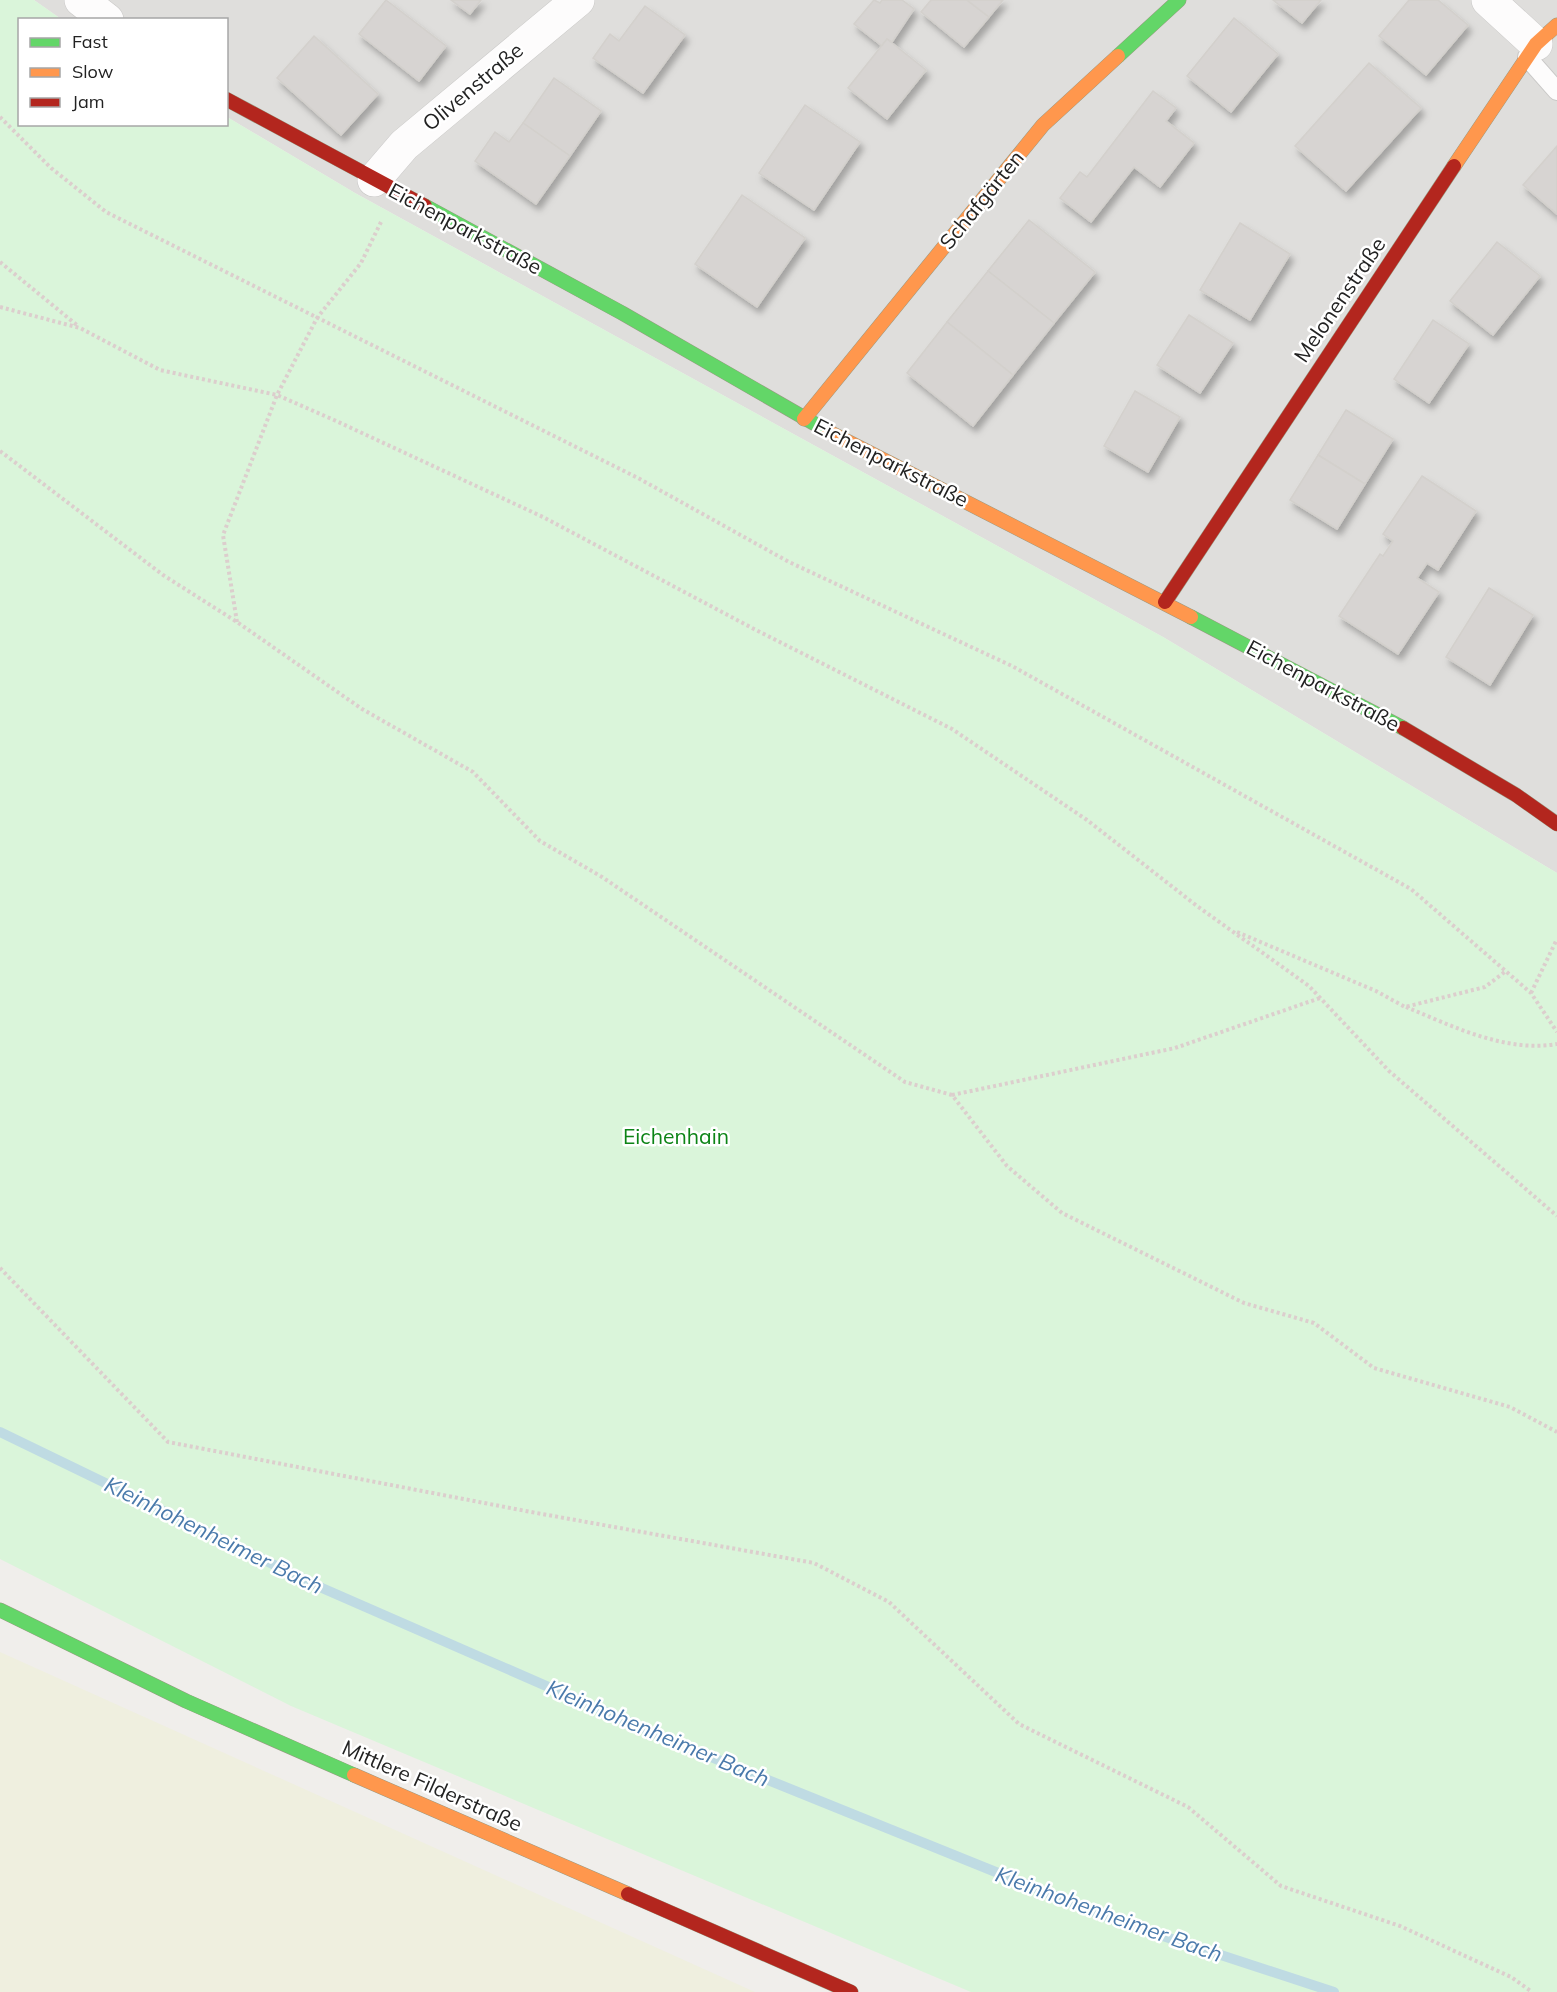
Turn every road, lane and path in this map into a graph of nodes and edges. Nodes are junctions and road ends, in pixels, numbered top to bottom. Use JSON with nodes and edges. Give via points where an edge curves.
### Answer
{"nodes":[{"id":1,"x":81,"y":0,"type":"edge"},
{"id":2,"x":578,"y":0,"type":"edge"},
{"id":3,"x":1179,"y":0,"type":"edge"},
{"id":4,"x":1488,"y":0,"type":"edge"},
{"id":5,"x":104,"y":18,"type":"edge"},
{"id":6,"x":1540,"y":42,"type":"edge"},
{"id":7,"x":1557,"y":91,"type":"edge"},
{"id":8,"x":228,"y":100,"type":"edge"},
{"id":9,"x":0,"y":117,"type":"edge"},
{"id":10,"x":387,"y":187,"type":"junction"},
{"id":11,"x":0,"y":262,"type":"edge"},
{"id":12,"x":0,"y":307,"type":"edge"},
{"id":13,"x":317,"y":318,"type":"junction"},
{"id":14,"x":80,"y":328,"type":"junction"},
{"id":15,"x":277,"y":395,"type":"junction"},
{"id":16,"x":804,"y":419,"type":"junction"},
{"id":17,"x":0,"y":451,"type":"edge"},
{"id":18,"x":1165,"y":602,"type":"junction"},
{"id":19,"x":237,"y":622,"type":"junction"},
{"id":20,"x":1557,"y":824,"type":"edge"},
{"id":21,"x":1231,"y":929,"type":"junction"},
{"id":22,"x":1557,"y":939,"type":"edge"},
{"id":23,"x":1506,"y":971,"type":"junction"},
{"id":24,"x":1531,"y":993,"type":"junction"},
{"id":25,"x":1320,"y":998,"type":"junction"},
{"id":26,"x":1406,"y":1006,"type":"junction"},
{"id":27,"x":1557,"y":1032,"type":"edge"},
{"id":28,"x":1557,"y":1044,"type":"edge"},
{"id":29,"x":952,"y":1095,"type":"junction"},
{"id":30,"x":1557,"y":1216,"type":"edge"},
{"id":31,"x":0,"y":1268,"type":"edge"},
{"id":32,"x":1557,"y":1432,"type":"edge"},
{"id":33,"x":0,"y":1610,"type":"edge"},
{"id":34,"x":851,"y":1992,"type":"edge"},
{"id":35,"x":1532,"y":1992,"type":"edge"}],
"edges":[{"from":1,"to":5,"type":"street"},
{"from":2,"to":10,"type":"street","name":"Olivenstraße","via":[[404,145]]},
{"from":3,"to":16,"type":"street","name":"Schafgärten","via":[[1043,125]]},
{"from":4,"to":6,"type":"street"},
{"from":6,"to":7,"type":"lane"},
{"from":6,"to":18,"type":"street","name":"Melonenstraße"},
{"from":8,"to":10,"type":"street","name":"Eichenparkstraße"},
{"from":9,"to":13,"type":"path","via":[[51,168],[106,212]]},
{"from":10,"to":13,"type":"path","via":[[380,223],[361,263]]},
{"from":10,"to":16,"type":"street","name":"Eichenparkstraße","via":[[622,313]]},
{"from":11,"to":14,"type":"path"},
{"from":12,"to":14,"type":"path"},
{"from":13,"to":15,"type":"path"},
{"from":13,"to":23,"type":"path","via":[[638,478],[789,562],[1012,666],[1412,889]]},
{"from":14,"to":15,"type":"path","via":[[160,370]]},
{"from":15,"to":19,"type":"path","via":[[223,535]]},
{"from":15,"to":21,"type":"path","via":[[543,517],[754,630],[952,729],[1088,820]]},
{"from":16,"to":18,"type":"street","name":"Eichenparkstraße"},
{"from":17,"to":19,"type":"path","via":[[163,575]]},
{"from":18,"to":20,"type":"street","name":"Eichenparkstraße","via":[[1373,710],[1516,795]]},
{"from":19,"to":29,"type":"path","via":[[362,710],[473,771],[540,841],[612,884],[905,1082]]},
{"from":21,"to":25,"type":"path"},
{"from":21,"to":26,"type":"path"},
{"from":22,"to":24,"type":"path"},
{"from":23,"to":24,"type":"path"},
{"from":23,"to":26,"type":"path","via":[[1485,987]]},
{"from":24,"to":27,"type":"path"},
{"from":25,"to":29,"type":"path","via":[[1175,1048]]},
{"from":25,"to":30,"type":"path","via":[[1389,1071]]},
{"from":26,"to":28,"type":"path","via":[[1468,1033],[1539,1047]]},
{"from":29,"to":32,"type":"path","via":[[1006,1166],[1062,1214],[1244,1303],[1314,1323],[1374,1368],[1510,1407]]},
{"from":31,"to":35,"type":"path","via":[[168,1442],[814,1563],[890,1602],[1019,1724],[1188,1807],[1281,1886],[1400,1926],[1511,1977]]},
{"from":33,"to":34,"type":"street","name":"Mittlere Filderstraße","via":[[186,1701]]}]}
